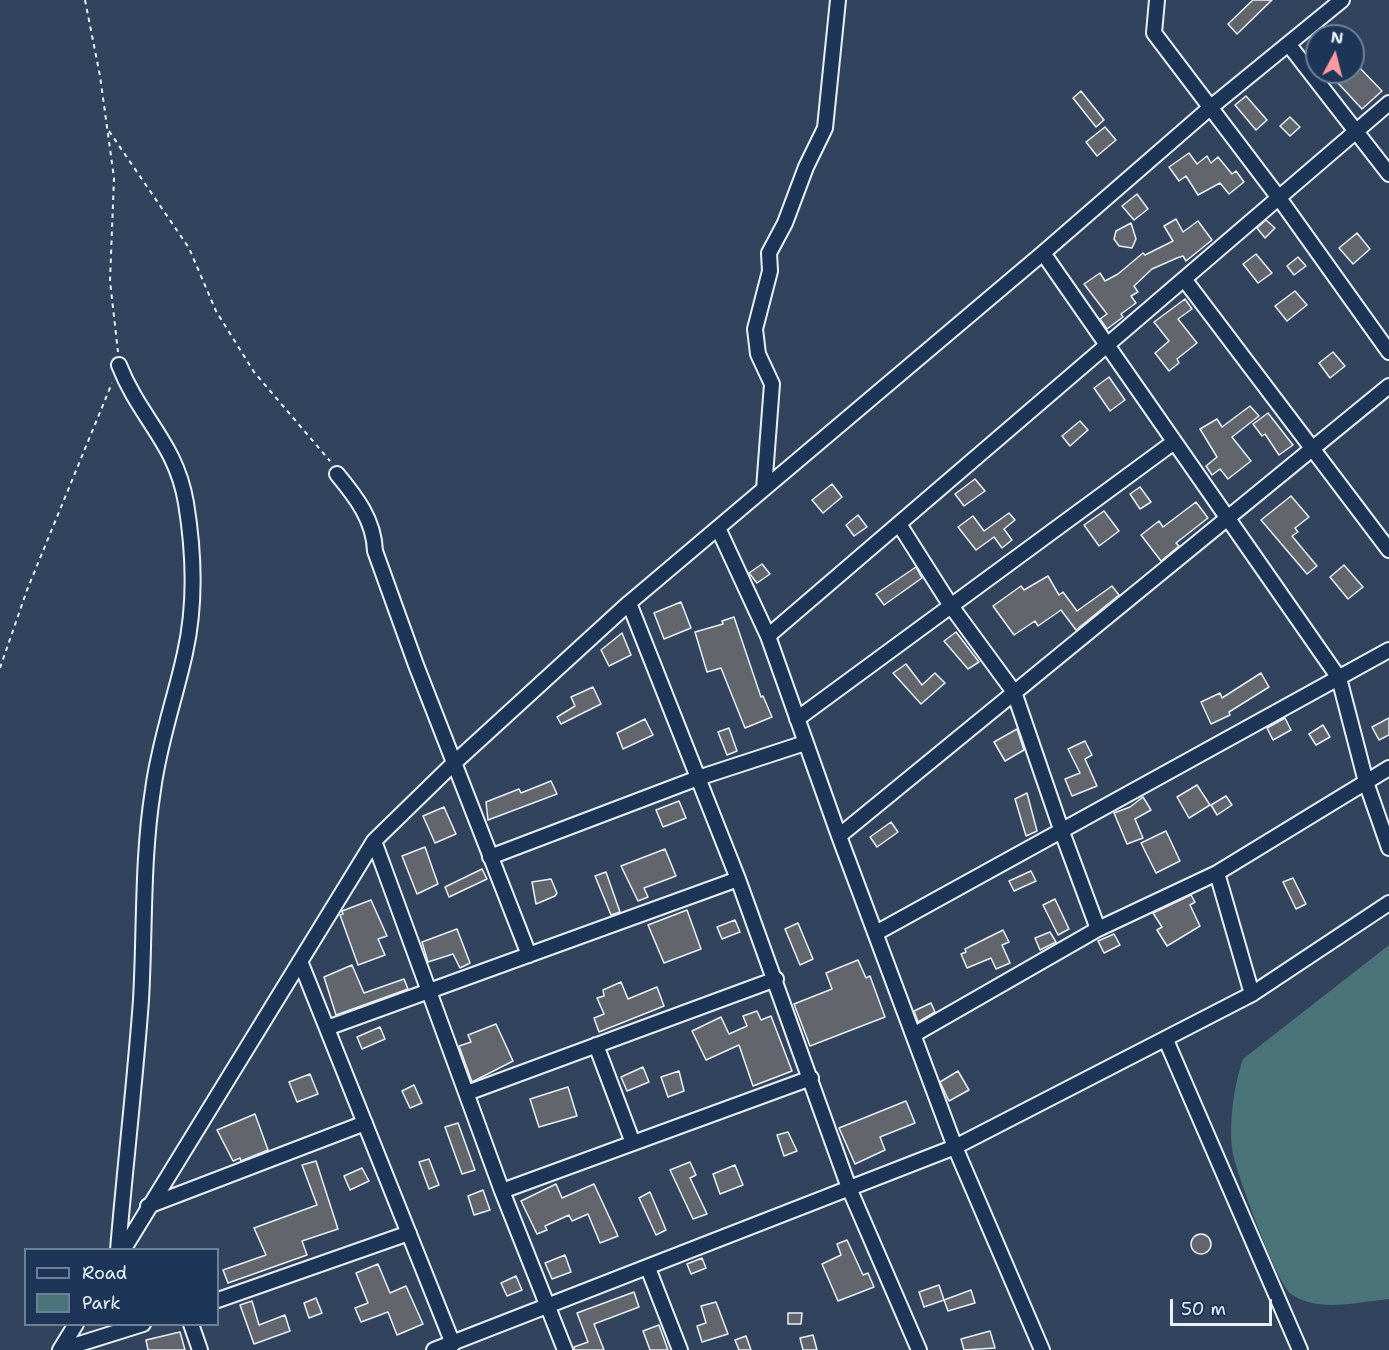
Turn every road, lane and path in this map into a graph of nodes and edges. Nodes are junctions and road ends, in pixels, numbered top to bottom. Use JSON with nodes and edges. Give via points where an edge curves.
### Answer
{"nodes":[{"id":1,"x":85,"y":0,"type":"edge"},
{"id":2,"x":838,"y":0,"type":"edge"},
{"id":3,"x":1157,"y":0,"type":"edge"},
{"id":4,"x":1342,"y":0,"type":"edge"},
{"id":5,"x":1289,"y":45,"type":"junction"},
{"id":6,"x":1389,"y":103,"type":"edge"},
{"id":7,"x":1211,"y":107,"type":"junction"},
{"id":8,"x":107,"y":129,"type":"junction"},
{"id":9,"x":1356,"y":131,"type":"junction"},
{"id":10,"x":1389,"y":174,"type":"edge"},
{"id":11,"x":1279,"y":198,"type":"junction"},
{"id":12,"x":1043,"y":253,"type":"junction"},
{"id":13,"x":1184,"y":279,"type":"junction"},
{"id":14,"x":1107,"y":345,"type":"junction"},
{"id":15,"x":1389,"y":352,"type":"edge"},
{"id":16,"x":119,"y":365,"type":"junction"},
{"id":17,"x":1389,"y":386,"type":"edge"},
{"id":18,"x":1174,"y":442,"type":"junction"},
{"id":19,"x":1312,"y":449,"type":"junction"},
{"id":20,"x":337,"y":474,"type":"joint"},
{"id":21,"x":764,"y":489,"type":"junction"},
{"id":22,"x":1227,"y":518,"type":"junction"},
{"id":23,"x":899,"y":524,"type":"junction"},
{"id":24,"x":718,"y":528,"type":"junction"},
{"id":25,"x":1389,"y":550,"type":"edge"},
{"id":26,"x":629,"y":603,"type":"junction"},
{"id":27,"x":951,"y":606,"type":"junction"},
{"id":28,"x":768,"y":636,"type":"junction"},
{"id":29,"x":1389,"y":650,"type":"edge"},
{"id":30,"x":0,"y":668,"type":"edge"},
{"id":31,"x":1339,"y":678,"type":"junction"},
{"id":32,"x":1014,"y":692,"type":"junction"},
{"id":33,"x":797,"y":719,"type":"junction"},
{"id":34,"x":805,"y":743,"type":"junction"},
{"id":35,"x":454,"y":762,"type":"junction"},
{"id":36,"x":1389,"y":768,"type":"edge"},
{"id":37,"x":698,"y":778,"type":"junction"},
{"id":38,"x":1366,"y":782,"type":"junction"},
{"id":39,"x":1062,"y":832,"type":"junction"},
{"id":40,"x":839,"y":836,"type":"junction"},
{"id":41,"x":374,"y":841,"type":"junction"},
{"id":42,"x":1389,"y":848,"type":"edge"},
{"id":43,"x":490,"y":857,"type":"junction"},
{"id":44,"x":1217,"y":873,"type":"junction"},
{"id":45,"x":738,"y":879,"type":"junction"},
{"id":46,"x":1389,"y":903,"type":"edge"},
{"id":47,"x":1098,"y":929,"type":"junction"},
{"id":48,"x":876,"y":933,"type":"junction"},
{"id":49,"x":529,"y":956,"type":"junction"},
{"id":50,"x":300,"y":961,"type":"junction"},
{"id":51,"x":776,"y":979,"type":"junction"},
{"id":52,"x":429,"y":992,"type":"junction"},
{"id":53,"x":1252,"y":994,"type":"junction"},
{"id":54,"x":327,"y":1028,"type":"junction"},
{"id":55,"x":915,"y":1034,"type":"junction"},
{"id":56,"x":1166,"y":1040,"type":"junction"},
{"id":57,"x":596,"y":1045,"type":"junction"},
{"id":58,"x":811,"y":1078,"type":"junction"},
{"id":59,"x":467,"y":1093,"type":"junction"},
{"id":60,"x":365,"y":1124,"type":"junction"},
{"id":61,"x":633,"y":1143,"type":"junction"},
{"id":62,"x":955,"y":1147,"type":"junction"},
{"id":63,"x":849,"y":1188,"type":"junction"},
{"id":64,"x":502,"y":1191,"type":"junction"},
{"id":65,"x":148,"y":1206,"type":"junction"},
{"id":66,"x":409,"y":1233,"type":"junction"},
{"id":67,"x":118,"y":1248,"type":"edge"},
{"id":68,"x":124,"y":1248,"type":"edge"},
{"id":69,"x":648,"y":1268,"type":"junction"},
{"id":70,"x":219,"y":1300,"type":"edge"},
{"id":71,"x":548,"y":1307,"type":"junction"},
{"id":72,"x":75,"y":1326,"type":"edge"},
{"id":73,"x":137,"y":1326,"type":"edge"},
{"id":74,"x":192,"y":1326,"type":"edge"},
{"id":75,"x":443,"y":1348,"type":"edge"},
{"id":76,"x":60,"y":1350,"type":"edge"},
{"id":77,"x":200,"y":1350,"type":"edge"},
{"id":78,"x":566,"y":1350,"type":"edge"},
{"id":79,"x":680,"y":1350,"type":"edge"},
{"id":80,"x":919,"y":1350,"type":"edge"},
{"id":81,"x":1042,"y":1350,"type":"edge"},
{"id":82,"x":1300,"y":1350,"type":"edge"}],
"edges":[{"from":1,"to":8,"type":"path"},
{"from":2,"to":21,"type":"street","via":[[825,128],[769,253],[770,271],[755,328],[758,354],[772,384]]},
{"from":3,"to":7,"type":"street","via":[[1154,33]]},
{"from":4,"to":5,"type":"street"},
{"from":5,"to":7,"type":"street"},
{"from":5,"to":9,"type":"street"},
{"from":6,"to":9,"type":"street"},
{"from":7,"to":11,"type":"street"},
{"from":7,"to":12,"type":"street"},
{"from":8,"to":16,"type":"path","via":[[114,178],[110,281]]},
{"from":8,"to":20,"type":"path","via":[[189,248],[216,311],[254,372]]},
{"from":9,"to":10,"type":"street"},
{"from":9,"to":11,"type":"street"},
{"from":11,"to":13,"type":"street"},
{"from":11,"to":15,"type":"street"},
{"from":12,"to":14,"type":"street"},
{"from":12,"to":21,"type":"street"},
{"from":13,"to":14,"type":"street"},
{"from":13,"to":19,"type":"street"},
{"from":14,"to":18,"type":"street"},
{"from":14,"to":23,"type":"street"},
{"from":16,"to":30,"type":"path","via":[[27,590]]},
{"from":16,"to":67,"type":"street","via":[[129,390],[179,471],[193,581],[185,652],[153,790],[144,885],[141,1001]]},
{"from":17,"to":19,"type":"street"},
{"from":18,"to":22,"type":"street"},
{"from":18,"to":27,"type":"street"},
{"from":19,"to":22,"type":"street"},
{"from":19,"to":25,"type":"street"},
{"from":20,"to":35,"type":"street","via":[[368,518],[388,592]]},
{"from":21,"to":24,"type":"street"},
{"from":22,"to":31,"type":"street"},
{"from":22,"to":32,"type":"street"},
{"from":23,"to":27,"type":"street"},
{"from":23,"to":28,"type":"street"},
{"from":24,"to":26,"type":"street"},
{"from":24,"to":28,"type":"street"},
{"from":26,"to":35,"type":"street"},
{"from":26,"to":37,"type":"street"},
{"from":27,"to":32,"type":"street"},
{"from":27,"to":33,"type":"street"},
{"from":28,"to":33,"type":"street"},
{"from":29,"to":31,"type":"street"},
{"from":31,"to":38,"type":"street"},
{"from":31,"to":39,"type":"street"},
{"from":32,"to":39,"type":"street"},
{"from":32,"to":40,"type":"street"},
{"from":33,"to":34,"type":"street"},
{"from":34,"to":37,"type":"street"},
{"from":34,"to":40,"type":"street"},
{"from":35,"to":41,"type":"street"},
{"from":35,"to":43,"type":"street"},
{"from":36,"to":38,"type":"street"},
{"from":37,"to":43,"type":"street"},
{"from":37,"to":45,"type":"street"},
{"from":38,"to":42,"type":"street"},
{"from":38,"to":44,"type":"street"},
{"from":39,"to":47,"type":"street"},
{"from":39,"to":48,"type":"street"},
{"from":40,"to":48,"type":"street"},
{"from":41,"to":50,"type":"street"},
{"from":41,"to":52,"type":"street"},
{"from":43,"to":49,"type":"street"},
{"from":44,"to":47,"type":"street"},
{"from":44,"to":53,"type":"street"},
{"from":45,"to":49,"type":"street"},
{"from":45,"to":51,"type":"street"},
{"from":46,"to":53,"type":"street"},
{"from":47,"to":55,"type":"street"},
{"from":48,"to":55,"type":"street"},
{"from":49,"to":52,"type":"street"},
{"from":50,"to":54,"type":"street"},
{"from":50,"to":65,"type":"street"},
{"from":51,"to":57,"type":"street"},
{"from":51,"to":58,"type":"street"},
{"from":52,"to":54,"type":"street"},
{"from":52,"to":59,"type":"street"},
{"from":53,"to":56,"type":"street"},
{"from":54,"to":60,"type":"street"},
{"from":55,"to":62,"type":"street"},
{"from":56,"to":62,"type":"street"},
{"from":56,"to":82,"type":"street"},
{"from":57,"to":59,"type":"street"},
{"from":57,"to":61,"type":"street"},
{"from":58,"to":61,"type":"street"},
{"from":58,"to":63,"type":"street"},
{"from":59,"to":64,"type":"street"},
{"from":60,"to":65,"type":"street"},
{"from":60,"to":66,"type":"street"},
{"from":61,"to":64,"type":"street"},
{"from":62,"to":63,"type":"street"},
{"from":62,"to":81,"type":"street"},
{"from":63,"to":69,"type":"street"},
{"from":63,"to":80,"type":"street"},
{"from":64,"to":71,"type":"street"},
{"from":65,"to":68,"type":"street"},
{"from":66,"to":70,"type":"street"},
{"from":66,"to":75,"type":"street"},
{"from":69,"to":71,"type":"street"},
{"from":69,"to":79,"type":"street"},
{"from":71,"to":75,"type":"street"},
{"from":71,"to":78,"type":"street"},
{"from":72,"to":76,"type":"street"},
{"from":73,"to":76,"type":"street"},
{"from":74,"to":77,"type":"street"}]}
